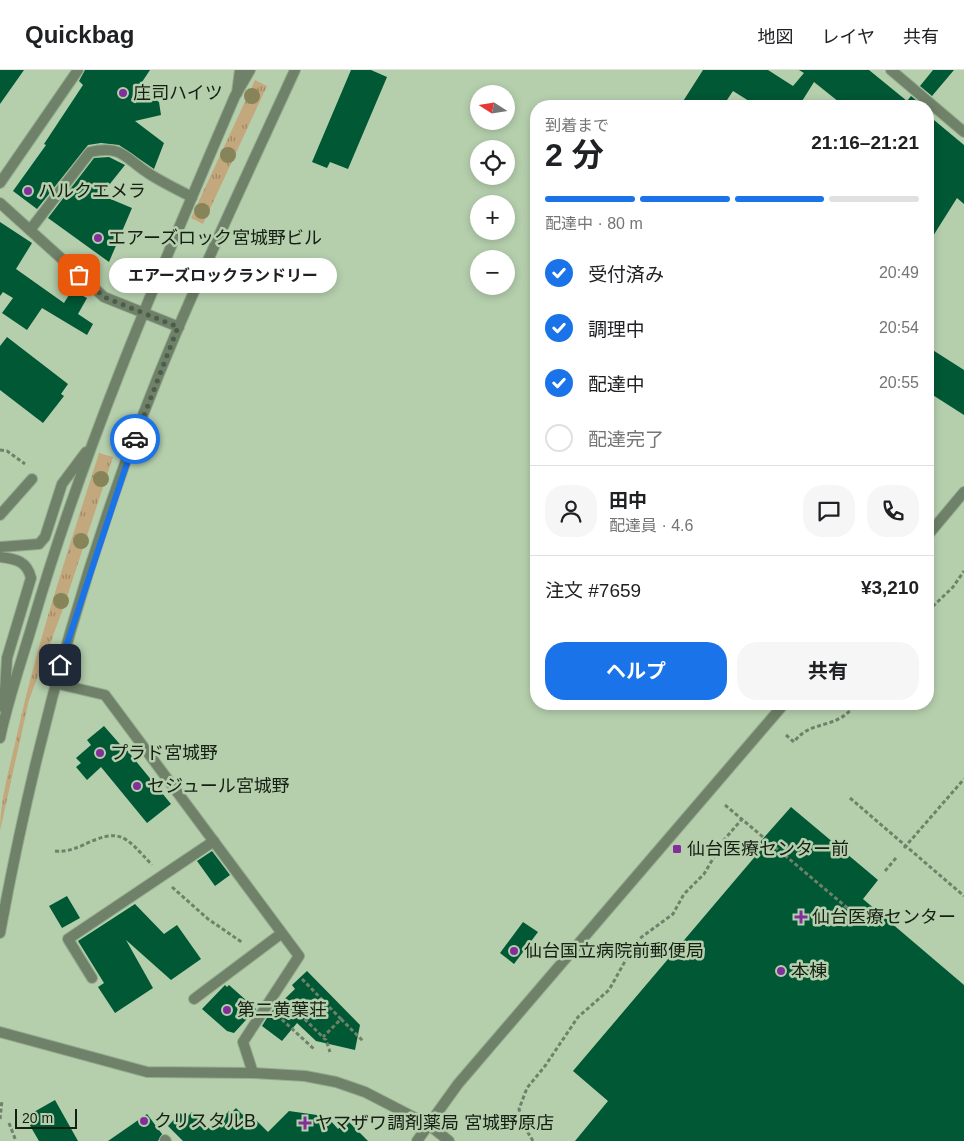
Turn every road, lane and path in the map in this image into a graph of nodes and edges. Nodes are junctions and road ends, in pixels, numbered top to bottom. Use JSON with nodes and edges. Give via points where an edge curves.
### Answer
{"nodes":[{"id":1,"x":78,"y":70,"type":"edge"},
{"id":2,"x":240,"y":70,"type":"edge"},
{"id":3,"x":250,"y":70,"type":"edge"},
{"id":4,"x":295,"y":70,"type":"edge"},
{"id":5,"x":891,"y":70,"type":"edge"},
{"id":6,"x":237,"y":94,"type":"junction"},
{"id":7,"x":926,"y":100,"type":"edge"},
{"id":8,"x":934,"y":107,"type":"edge"},
{"id":9,"x":964,"y":132,"type":"edge"},
{"id":10,"x":0,"y":183,"type":"edge"},
{"id":11,"x":192,"y":197,"type":"junction"},
{"id":12,"x":0,"y":203,"type":"edge"},
{"id":13,"x":30,"y":230,"type":"junction"},
{"id":14,"x":142,"y":313,"type":"junction"},
{"id":15,"x":178,"y":327,"type":"junction"},
{"id":16,"x":91,"y":445,"type":"junction"},
{"id":17,"x":0,"y":450,"type":"edge"},
{"id":18,"x":25,"y":464,"type":"dead end"},
{"id":19,"x":32,"y":479,"type":"dead end"},
{"id":20,"x":964,"y":492,"type":"edge"},
{"id":21,"x":0,"y":516,"type":"edge"},
{"id":22,"x":934,"y":528,"type":"edge"},
{"id":23,"x":0,"y":547,"type":"edge"},
{"id":24,"x":0,"y":556,"type":"edge"},
{"id":25,"x":964,"y":571,"type":"edge"},
{"id":26,"x":934,"y":606,"type":"edge"},
{"id":27,"x":54,"y":683,"type":"junction"},
{"id":28,"x":779,"y":710,"type":"edge"},
{"id":29,"x":850,"y":710,"type":"edge"},
{"id":30,"x":1,"y":734,"type":"edge"},
{"id":31,"x":786,"y":735,"type":"dead end"},
{"id":32,"x":964,"y":779,"type":"edge"},
{"id":33,"x":850,"y":798,"type":"dead end"},
{"id":34,"x":725,"y":805,"type":"dead end"},
{"id":35,"x":742,"y":819,"type":"junction"},
{"id":36,"x":214,"y":841,"type":"junction"},
{"id":37,"x":905,"y":847,"type":"junction"},
{"id":38,"x":896,"y":858,"type":"dead end"},
{"id":39,"x":884,"y":872,"type":"dead end"},
{"id":40,"x":964,"y":896,"type":"edge"},
{"id":41,"x":855,"y":906,"type":"dead end"},
{"id":42,"x":851,"y":910,"type":"junction"},
{"id":43,"x":843,"y":920,"type":"dead end"},
{"id":44,"x":0,"y":933,"type":"edge"},
{"id":45,"x":282,"y":933,"type":"junction"},
{"id":46,"x":300,"y":977,"type":"dead end"},
{"id":47,"x":92,"y":978,"type":"dead end"},
{"id":48,"x":194,"y":999,"type":"dead end"},
{"id":49,"x":285,"y":1000,"type":"dead end"},
{"id":50,"x":274,"y":1012,"type":"dead end"},
{"id":51,"x":341,"y":1019,"type":"junction"},
{"id":52,"x":0,"y":1032,"type":"edge"},
{"id":53,"x":323,"y":1037,"type":"junction"},
{"id":54,"x":363,"y":1040,"type":"dead end"},
{"id":55,"x":314,"y":1049,"type":"dead end"},
{"id":56,"x":330,"y":1052,"type":"dead end"},
{"id":57,"x":253,"y":1073,"type":"junction"},
{"id":58,"x":2,"y":1100,"type":"dead end"},
{"id":59,"x":0,"y":1119,"type":"edge"},
{"id":60,"x":9,"y":1123,"type":"dead end"},
{"id":61,"x":429,"y":1125,"type":"junction"},
{"id":62,"x":16,"y":1141,"type":"edge"},
{"id":63,"x":417,"y":1141,"type":"edge"},
{"id":64,"x":449,"y":1141,"type":"edge"},
{"id":65,"x":533,"y":1141,"type":"edge"}],
"edges":[{"from":1,"to":10,"type":"street"},
{"from":2,"to":6,"type":"street"},
{"from":3,"to":6,"type":"street"},
{"from":4,"to":15,"type":"street"},
{"from":5,"to":7,"type":"street"},
{"from":6,"to":11,"type":"street"},
{"from":8,"to":9,"type":"street"},
{"from":11,"to":13,"type":"street","via":[[148,174],[120,152],[105,148],[90,152]]},
{"from":11,"to":14,"type":"street"},
{"from":12,"to":13,"type":"street"},
{"from":13,"to":14,"type":"street","via":[[104,297]]},
{"from":14,"to":15,"type":"street"},
{"from":14,"to":16,"type":"street"},
{"from":15,"to":27,"type":"street","via":[[122,473]]},
{"from":16,"to":23,"type":"street","via":[[62,484],[45,537],[39,544]]},
{"from":16,"to":30,"type":"street","via":[[45,584]]},
{"from":17,"to":18,"type":"path","via":[[8,451]]},
{"from":19,"to":21,"type":"street"},
{"from":20,"to":22,"type":"street"},
{"from":24,"to":30,"type":"street","via":[[24,563],[31,578],[7,658]]},
{"from":25,"to":26,"type":"path"},
{"from":27,"to":36,"type":"street","via":[[105,695]]},
{"from":27,"to":44,"type":"street"},
{"from":28,"to":61,"type":"street","via":[[458,1084]]},
{"from":29,"to":31,"type":"path","via":[[839,720],[810,728],[794,742]]},
{"from":32,"to":37,"type":"path"},
{"from":33,"to":37,"type":"path"},
{"from":34,"to":35,"type":"path"},
{"from":35,"to":42,"type":"path"},
{"from":35,"to":65,"type":"path","via":[[672,914],[632,947],[609,990],[578,1017],[527,1088],[519,1108]]},
{"from":36,"to":45,"type":"street"},
{"from":36,"to":47,"type":"street","via":[[68,939]]},
{"from":37,"to":40,"type":"path"},
{"from":38,"to":39,"type":"path"},
{"from":41,"to":42,"type":"path"},
{"from":42,"to":43,"type":"path"},
{"from":45,"to":48,"type":"street"},
{"from":45,"to":57,"type":"street","via":[[299,956],[243,1042]]},
{"from":46,"to":51,"type":"path"},
{"from":49,"to":53,"type":"path"},
{"from":50,"to":55,"type":"path"},
{"from":51,"to":53,"type":"path"},
{"from":51,"to":54,"type":"path"},
{"from":52,"to":57,"type":"street","via":[[147,1072]]},
{"from":53,"to":56,"type":"path"},
{"from":57,"to":61,"type":"street","via":[[305,1076],[336,1082],[365,1092]]},
{"from":58,"to":59,"type":"path"},
{"from":60,"to":62,"type":"path"},
{"from":61,"to":63,"type":"street"},
{"from":61,"to":64,"type":"street"}]}
